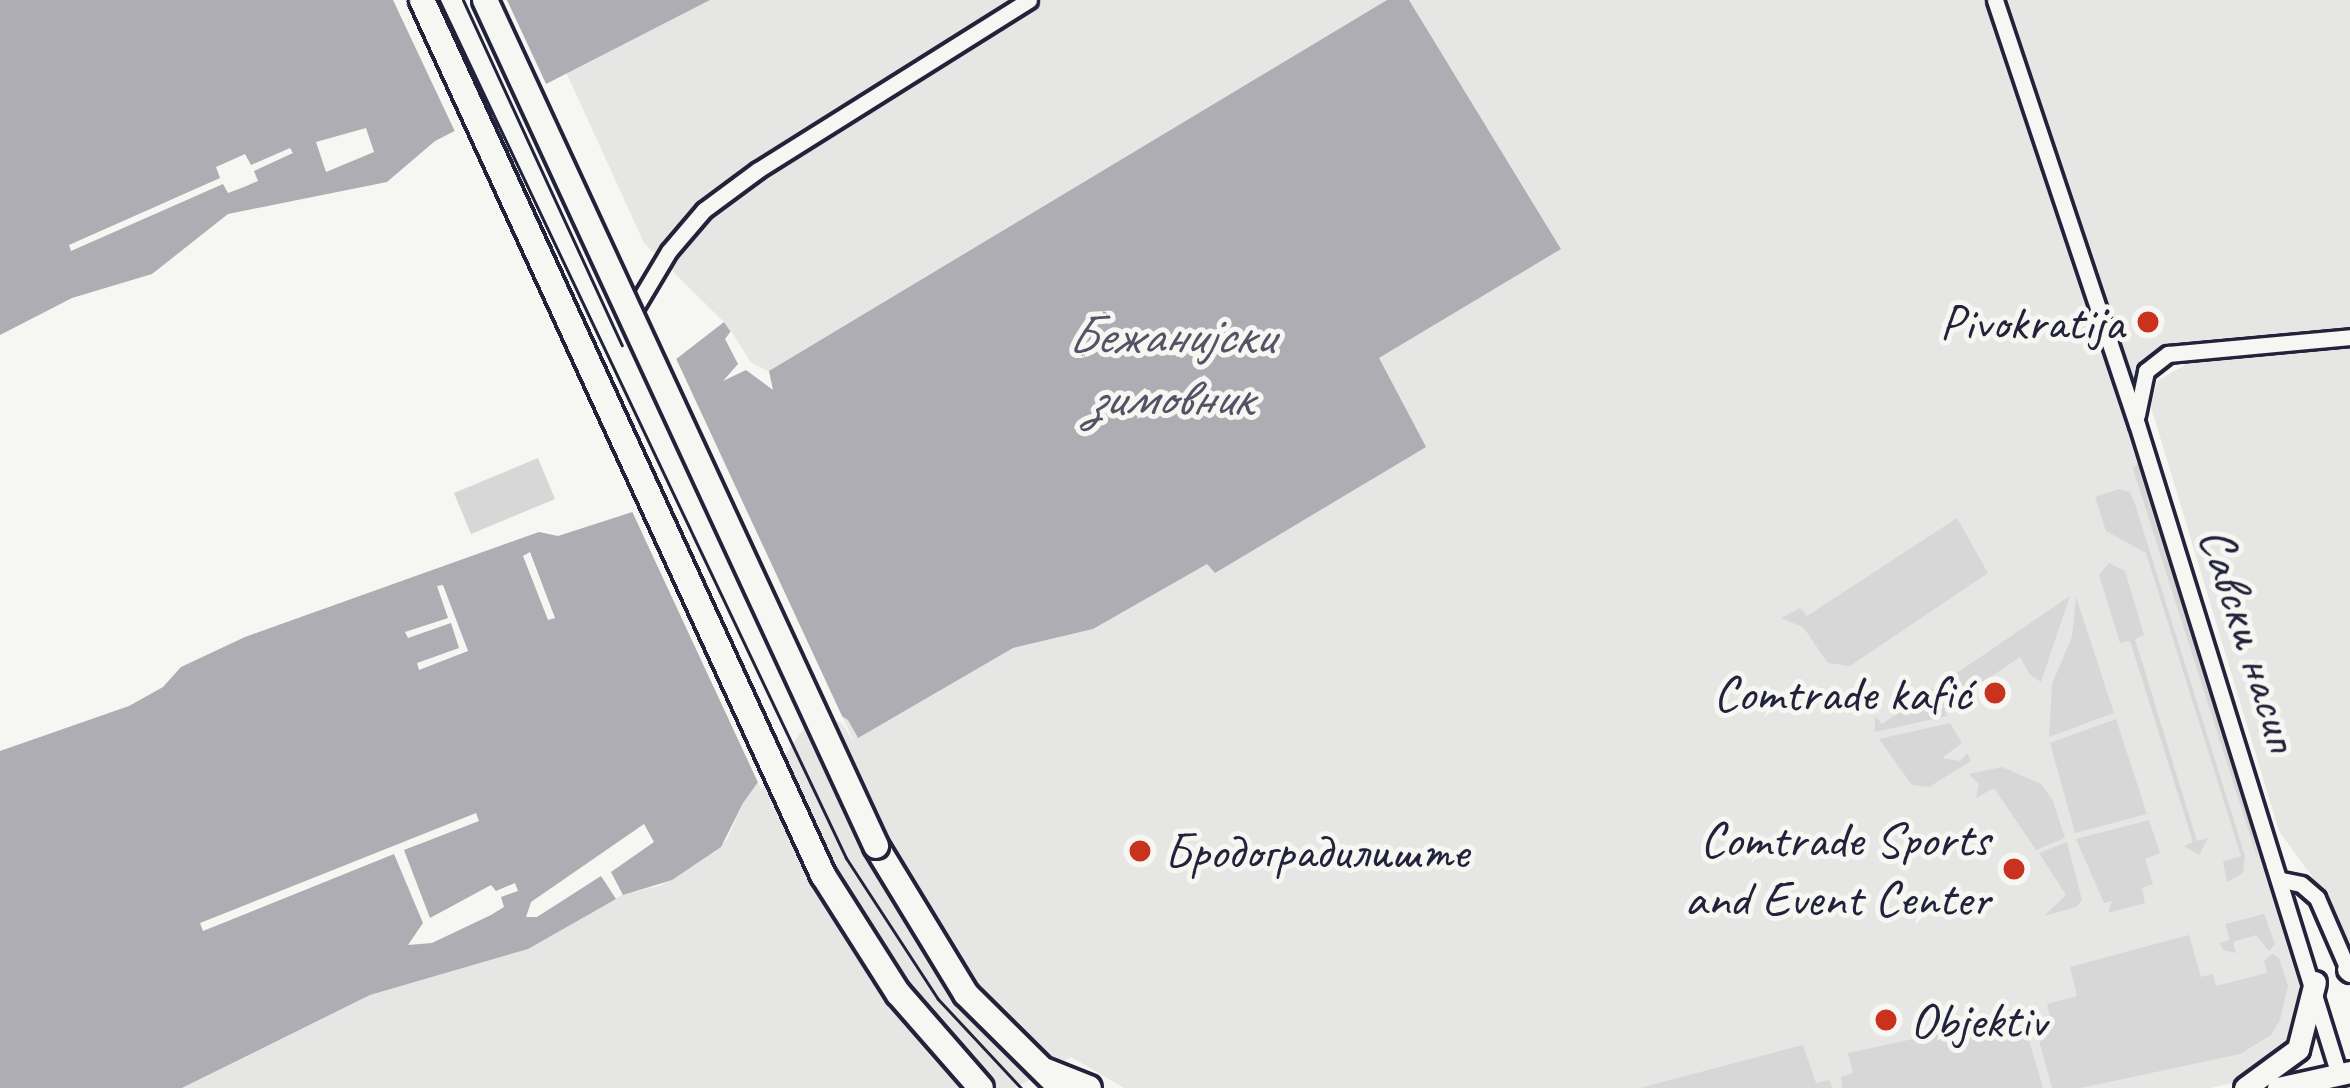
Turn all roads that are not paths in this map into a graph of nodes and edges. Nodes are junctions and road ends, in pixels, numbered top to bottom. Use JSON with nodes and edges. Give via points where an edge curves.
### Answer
{"nodes":[{"id":1,"x":422,"y":0,"type":"edge"},
{"id":2,"x":485,"y":0,"type":"edge"},
{"id":3,"x":1029,"y":0,"type":"edge"},
{"id":4,"x":1995,"y":0,"type":"edge"},
{"id":5,"x":625,"y":326,"type":"dead end"},
{"id":6,"x":2350,"y":337,"type":"edge"},
{"id":7,"x":2137,"y":424,"type":"junction"},
{"id":8,"x":2282,"y":880,"type":"junction"},
{"id":9,"x":2349,"y":972,"type":"edge"},
{"id":10,"x":2314,"y":982,"type":"junction"},
{"id":11,"x":1037,"y":1067,"type":"junction"},
{"id":12,"x":2345,"y":1074,"type":"edge"},
{"id":13,"x":980,"y":1088,"type":"edge"},
{"id":14,"x":1060,"y":1088,"type":"edge"},
{"id":15,"x":1089,"y":1088,"type":"edge"},
{"id":16,"x":2245,"y":1088,"type":"edge"},
{"id":17,"x":2278,"y":1088,"type":"edge"}],
"edges":[{"from":1,"to":13,"type":"main road","via":[[823,874],[898,993]]},
{"from":2,"to":11,"type":"main road","bridge":true,"via":[[876,846],[966,994]]},
{"from":3,"to":5,"type":"street","via":[[704,211],[669,251]]},
{"from":4,"to":7,"type":"street","name":"Савски насип"},
{"from":6,"to":7,"type":"street","via":[[2168,353],[2141,384]]},
{"from":7,"to":8,"type":"street","name":"Савски насип"},
{"from":8,"to":9,"type":"street","via":[[2318,898]]},
{"from":8,"to":10,"type":"street","name":"Савски насип"},
{"from":10,"to":12,"type":"street","name":"Савски насип"},
{"from":10,"to":16,"type":"main road","via":[[2298,1049]]},
{"from":11,"to":14,"type":"main road"},
{"from":11,"to":15,"type":"main road"},
{"from":12,"to":17,"type":"main road"}]}
